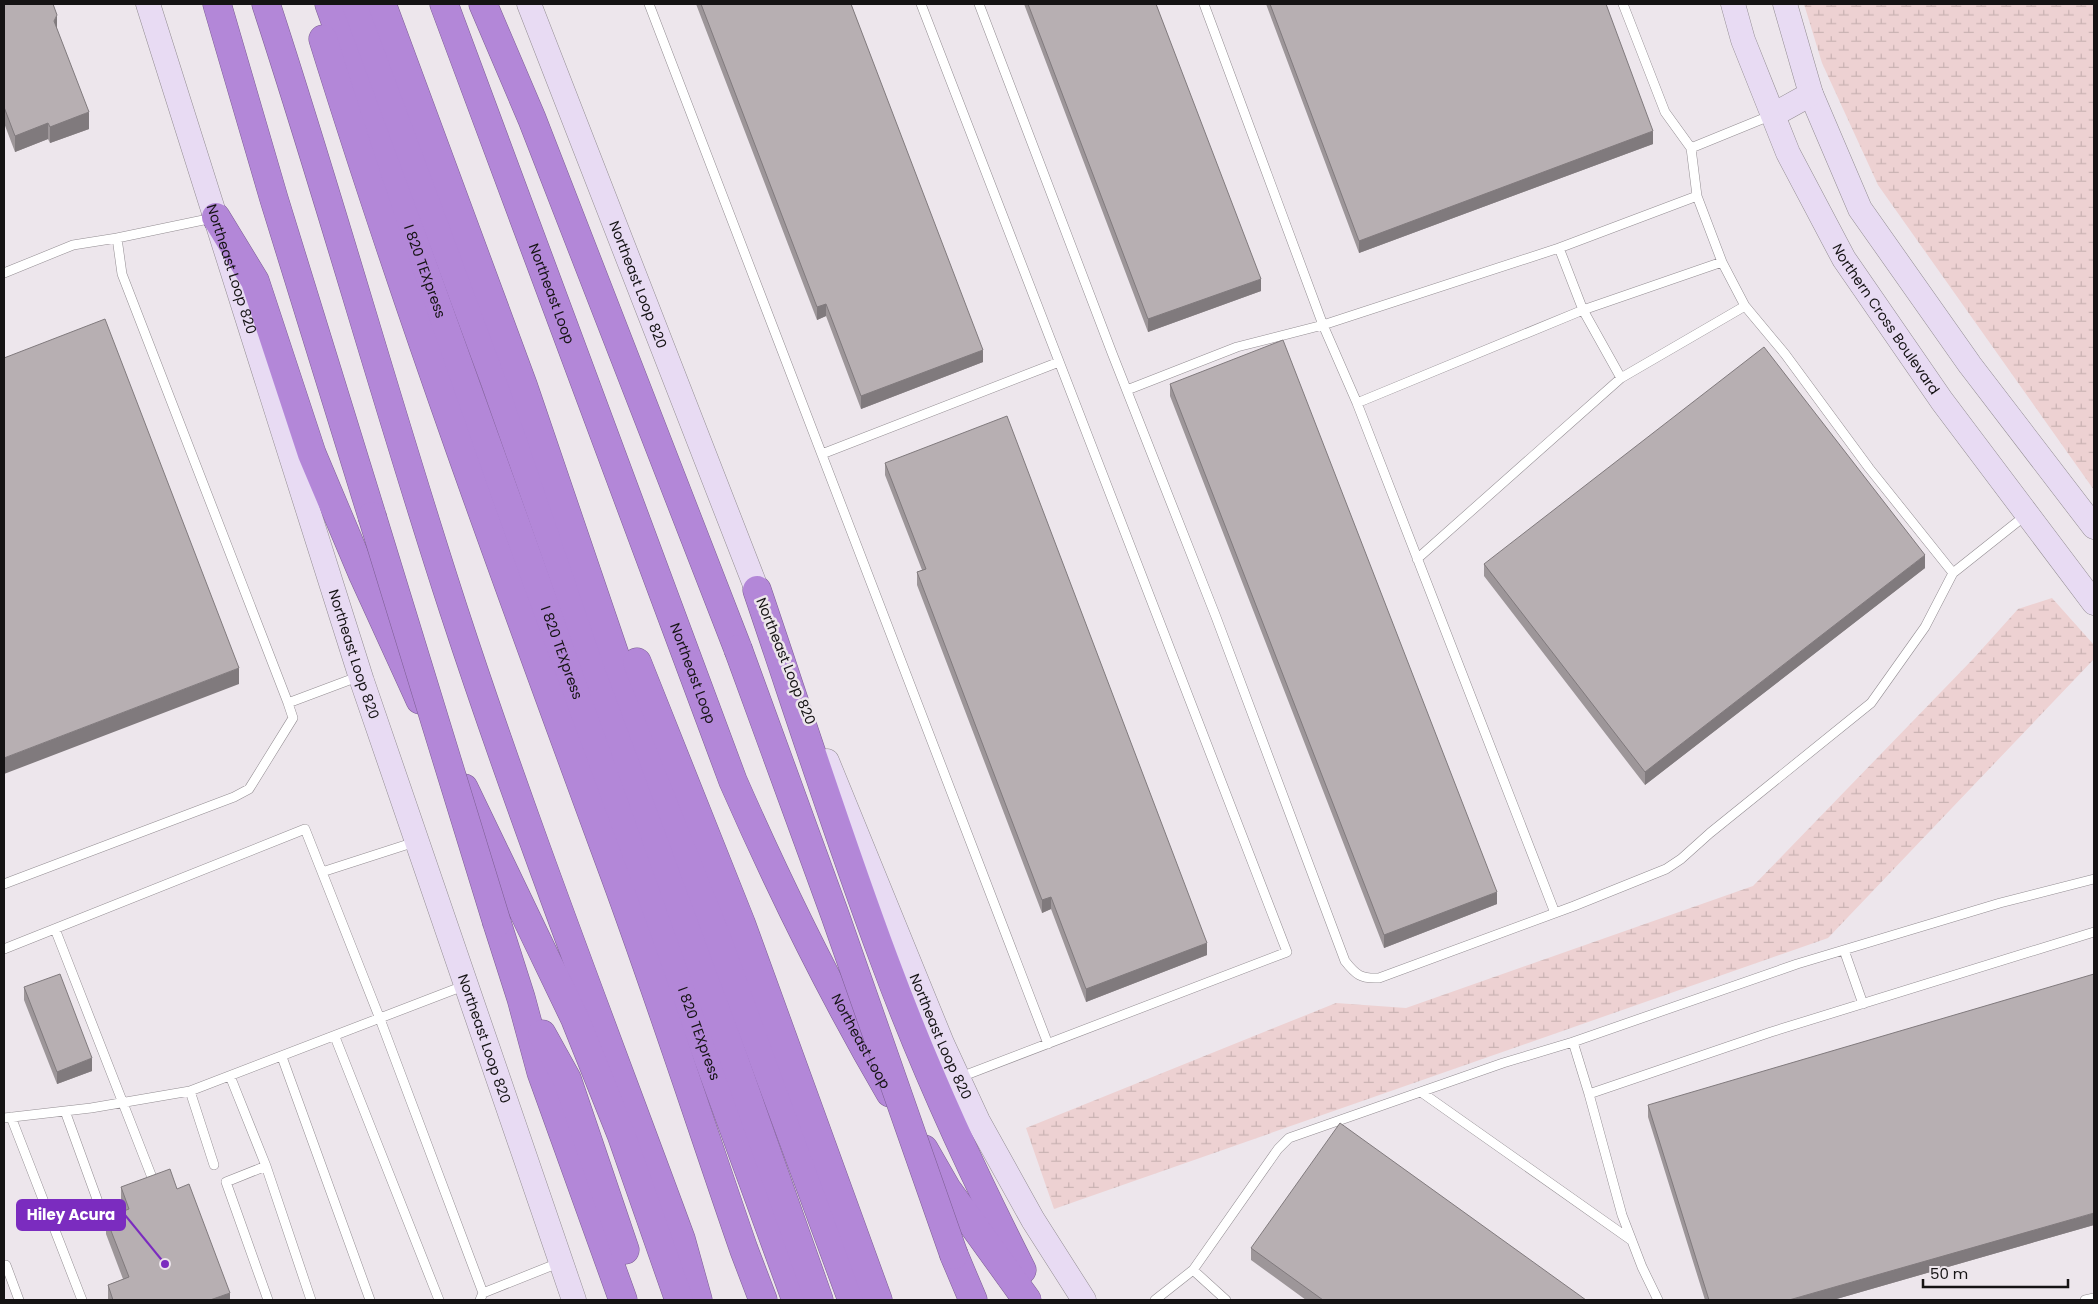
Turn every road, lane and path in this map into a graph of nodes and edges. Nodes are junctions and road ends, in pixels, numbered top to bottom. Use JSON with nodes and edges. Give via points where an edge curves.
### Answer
{"nodes":[{"id":1,"x":148,"y":4,"type":"edge"},
{"id":2,"x":217,"y":4,"type":"edge"},
{"id":3,"x":266,"y":4,"type":"edge"},
{"id":4,"x":312,"y":4,"type":"edge"},
{"id":5,"x":329,"y":4,"type":"edge"},
{"id":6,"x":356,"y":4,"type":"edge"},
{"id":7,"x":382,"y":4,"type":"edge"},
{"id":8,"x":444,"y":4,"type":"edge"},
{"id":9,"x":483,"y":4,"type":"edge"},
{"id":10,"x":528,"y":4,"type":"edge"},
{"id":11,"x":650,"y":4,"type":"edge"},
{"id":12,"x":922,"y":4,"type":"edge"},
{"id":13,"x":979,"y":4,"type":"edge"},
{"id":14,"x":1204,"y":4,"type":"edge"},
{"id":15,"x":1623,"y":4,"type":"edge"},
{"id":16,"x":1733,"y":4,"type":"edge"},
{"id":17,"x":1785,"y":4,"type":"edge"},
{"id":18,"x":1811,"y":94,"type":"junction"},
{"id":19,"x":1773,"y":115,"type":"junction"},
{"id":20,"x":1691,"y":148,"type":"junction"},
{"id":21,"x":1697,"y":196,"type":"junction"},
{"id":22,"x":216,"y":217,"type":"junction"},
{"id":23,"x":117,"y":238,"type":"junction"},
{"id":24,"x":1559,"y":248,"type":"junction"},
{"id":25,"x":1722,"y":262,"type":"junction"},
{"id":26,"x":4,"y":273,"type":"edge"},
{"id":27,"x":1745,"y":306,"type":"junction"},
{"id":28,"x":1583,"y":310,"type":"junction"},
{"id":29,"x":1323,"y":325,"type":"junction"},
{"id":30,"x":1059,"y":362,"type":"junction"},
{"id":31,"x":1621,"y":378,"type":"junction"},
{"id":32,"x":523,"y":385,"type":"junction"},
{"id":33,"x":1127,"y":390,"type":"junction"},
{"id":34,"x":1357,"y":403,"type":"junction"},
{"id":35,"x":822,"y":454,"type":"junction"},
{"id":36,"x":2028,"y":514,"type":"junction"},
{"id":37,"x":2094,"y":527,"type":"edge"},
{"id":38,"x":1417,"y":559,"type":"junction"},
{"id":39,"x":1953,"y":573,"type":"junction"},
{"id":40,"x":757,"y":590,"type":"junction"},
{"id":41,"x":2094,"y":603,"type":"edge"},
{"id":42,"x":360,"y":676,"type":"junction"},
{"id":43,"x":288,"y":703,"type":"junction"},
{"id":44,"x":572,"y":762,"type":"junction"},
{"id":45,"x":416,"y":842,"type":"junction"},
{"id":46,"x":322,"y":872,"type":"junction"},
{"id":47,"x":2094,"y":879,"type":"edge"},
{"id":48,"x":4,"y":884,"type":"edge"},
{"id":49,"x":1555,"y":913,"type":"junction"},
{"id":50,"x":55,"y":929,"type":"junction"},
{"id":51,"x":2094,"y":932,"type":"edge"},
{"id":52,"x":4,"y":949,"type":"edge"},
{"id":53,"x":1844,"y":950,"type":"junction"},
{"id":54,"x":466,"y":985,"type":"junction"},
{"id":55,"x":521,"y":998,"type":"junction"},
{"id":56,"x":1863,"y":1004,"type":"junction"},
{"id":57,"x":380,"y":1019,"type":"junction"},
{"id":58,"x":335,"y":1037,"type":"junction"},
{"id":59,"x":1573,"y":1042,"type":"junction"},
{"id":60,"x":1048,"y":1044,"type":"junction"},
{"id":61,"x":282,"y":1057,"type":"junction"},
{"id":62,"x":230,"y":1076,"type":"junction"},
{"id":63,"x":958,"y":1078,"type":"junction"},
{"id":64,"x":190,"y":1091,"type":"junction"},
{"id":65,"x":1422,"y":1092,"type":"junction"},
{"id":66,"x":1589,"y":1094,"type":"junction"},
{"id":67,"x":123,"y":1103,"type":"junction"},
{"id":68,"x":65,"y":1111,"type":"junction"},
{"id":69,"x":7,"y":1117,"type":"edge"},
{"id":70,"x":214,"y":1164,"type":"dead end"},
{"id":71,"x":266,"y":1166,"type":"junction"},
{"id":72,"x":153,"y":1180,"type":"edge"},
{"id":73,"x":106,"y":1224,"type":"edge"},
{"id":74,"x":1631,"y":1240,"type":"junction"},
{"id":75,"x":561,"y":1262,"type":"junction"},
{"id":76,"x":5,"y":1264,"type":"edge"},
{"id":77,"x":1193,"y":1270,"type":"junction"},
{"id":78,"x":481,"y":1296,"type":"edge"},
{"id":79,"x":2094,"y":1298,"type":"edge"},
{"id":80,"x":19,"y":1300,"type":"edge"},
{"id":81,"x":82,"y":1300,"type":"edge"},
{"id":82,"x":268,"y":1300,"type":"edge"},
{"id":83,"x":311,"y":1300,"type":"edge"},
{"id":84,"x":370,"y":1300,"type":"edge"},
{"id":85,"x":439,"y":1300,"type":"edge"},
{"id":86,"x":574,"y":1300,"type":"edge"},
{"id":87,"x":623,"y":1300,"type":"edge"},
{"id":88,"x":642,"y":1300,"type":"edge"},
{"id":89,"x":679,"y":1300,"type":"edge"},
{"id":90,"x":698,"y":1300,"type":"edge"},
{"id":91,"x":745,"y":1300,"type":"edge"},
{"id":92,"x":764,"y":1300,"type":"edge"},
{"id":93,"x":796,"y":1300,"type":"edge"},
{"id":94,"x":819,"y":1300,"type":"edge"},
{"id":95,"x":852,"y":1300,"type":"edge"},
{"id":96,"x":878,"y":1300,"type":"edge"},
{"id":97,"x":971,"y":1300,"type":"edge"},
{"id":98,"x":1027,"y":1300,"type":"edge"},
{"id":99,"x":1037,"y":1300,"type":"edge"},
{"id":100,"x":1084,"y":1300,"type":"edge"},
{"id":101,"x":1155,"y":1300,"type":"edge"},
{"id":102,"x":1226,"y":1300,"type":"edge"},
{"id":103,"x":1658,"y":1300,"type":"edge"},
{"id":104,"x":2086,"y":1300,"type":"edge"}],
"edges":[{"from":1,"to":22,"type":"main road","name":"Northeast Loop 820"},
{"from":2,"to":55,"type":"highway","bridge":true,"via":[[274,199]]},
{"from":3,"to":90,"type":"highway","via":[[302,111],[454,612],[515,791],[681,1239]]},
{"from":4,"to":44,"type":"highway","via":[[371,194]]},
{"from":5,"to":93,"type":"highway","name":"I 820 TEXpress"},
{"from":6,"to":94,"type":"highway","name":"I 820 TEXpress","via":[[494,380]]},
{"from":7,"to":32,"type":"highway"},
{"from":8,"to":98,"type":"highway","name":"Northeast Loop","via":[[734,781],[772,869],[855,1032],[937,1172]]},
{"from":9,"to":97,"type":"highway","bridge":true,"via":[[532,119],[738,649]]},
{"from":10,"to":40,"type":"main road","name":"Northeast Loop 820"},
{"from":11,"to":35,"type":"lane"},
{"from":12,"to":30,"type":"lane"},
{"from":13,"to":33,"type":"lane"},
{"from":14,"to":29,"type":"lane"},
{"from":15,"to":20,"type":"lane","via":[[1664,112]]},
{"from":16,"to":19,"type":"main road","name":"Northern Cross Boulevard","via":[[1743,40]]},
{"from":17,"to":18,"type":"main road"},
{"from":18,"to":19,"type":"main road"},
{"from":18,"to":37,"type":"main road","via":[[1860,209],[1970,365]]},
{"from":19,"to":20,"type":"lane"},
{"from":19,"to":36,"type":"main road","name":"Northern Cross Boulevard","via":[[1788,153],[1844,259],[1942,401]]},
{"from":20,"to":21,"type":"lane"},
{"from":21,"to":24,"type":"lane"},
{"from":21,"to":25,"type":"lane"},
{"from":22,"to":23,"type":"lane"},
{"from":22,"to":42,"type":"main road","name":"Northeast Loop 820"},
{"from":22,"to":89,"type":"highway","via":[[254,281],[312,454],[367,584],[574,1019],[621,1134]]},
{"from":23,"to":26,"type":"lane","via":[[73,245]]},
{"from":23,"to":43,"type":"lane","via":[[122,274]]},
{"from":24,"to":28,"type":"lane"},
{"from":24,"to":29,"type":"lane"},
{"from":25,"to":27,"type":"lane"},
{"from":25,"to":28,"type":"lane"},
{"from":27,"to":31,"type":"lane"},
{"from":27,"to":39,"type":"lane"},
{"from":28,"to":31,"type":"lane"},
{"from":28,"to":34,"type":"lane"},
{"from":29,"to":33,"type":"lane","via":[[1237,347]]},
{"from":29,"to":34,"type":"lane"},
{"from":30,"to":35,"type":"lane"},
{"from":30,"to":60,"type":"lane","via":[[1287,952]]},
{"from":31,"to":38,"type":"lane"},
{"from":32,"to":95,"type":"highway","via":[[617,661]]},
{"from":32,"to":96,"type":"highway","via":[[741,923]]},
{"from":33,"to":49,"type":"lane","via":[[1216,616],[1345,961],[1353,972],[1366,979],[1379,978]]},
{"from":34,"to":38,"type":"lane"},
{"from":35,"to":60,"type":"lane"},
{"from":36,"to":39,"type":"lane"},
{"from":36,"to":41,"type":"main road","name":"Northern Cross Boulevard"},
{"from":38,"to":49,"type":"lane"},
{"from":39,"to":49,"type":"lane","via":[[1925,627],[1871,703],[1666,869]]},
{"from":40,"to":63,"type":"main road","name":"Northeast Loop 820"},
{"from":40,"to":99,"type":"highway","via":[[885,963],[957,1136]]},
{"from":42,"to":43,"type":"lane"},
{"from":42,"to":45,"type":"main road","name":"Northeast Loop 820"},
{"from":43,"to":48,"type":"lane","via":[[293,718],[248,789]]},
{"from":44,"to":91,"type":"highway","via":[[578,814],[612,924]]},
{"from":44,"to":92,"type":"highway"},
{"from":45,"to":46,"type":"lane"},
{"from":45,"to":54,"type":"main road","name":"Northeast Loop 820"},
{"from":46,"to":50,"type":"lane","via":[[304,829]]},
{"from":46,"to":57,"type":"lane"},
{"from":47,"to":53,"type":"lane","via":[[2000,903]]},
{"from":50,"to":52,"type":"lane"},
{"from":50,"to":67,"type":"lane"},
{"from":51,"to":56,"type":"lane"},
{"from":53,"to":56,"type":"lane"},
{"from":53,"to":59,"type":"lane"},
{"from":54,"to":57,"type":"lane"},
{"from":54,"to":75,"type":"main road","name":"Northeast Loop 820"},
{"from":55,"to":87,"type":"highway","via":[[541,1072]]},
{"from":55,"to":88,"type":"highway","via":[[567,1079]]},
{"from":56,"to":66,"type":"lane"},
{"from":57,"to":58,"type":"lane"},
{"from":57,"to":78,"type":"lane"},
{"from":58,"to":61,"type":"lane"},
{"from":58,"to":85,"type":"lane"},
{"from":59,"to":65,"type":"lane","via":[[1503,1062]]},
{"from":59,"to":66,"type":"lane"},
{"from":60,"to":63,"type":"lane"},
{"from":61,"to":62,"type":"lane"},
{"from":61,"to":84,"type":"lane"},
{"from":62,"to":64,"type":"lane"},
{"from":62,"to":71,"type":"lane"},
{"from":63,"to":100,"type":"main road","name":"Northeast Loop 820","via":[[1033,1220]]},
{"from":64,"to":67,"type":"lane"},
{"from":64,"to":70,"type":"lane"},
{"from":65,"to":74,"type":"lane"},
{"from":65,"to":77,"type":"lane","via":[[1289,1138]]},
{"from":66,"to":74,"type":"lane"},
{"from":67,"to":68,"type":"lane"},
{"from":67,"to":72,"type":"lane"},
{"from":68,"to":69,"type":"lane"},
{"from":68,"to":73,"type":"lane"},
{"from":69,"to":81,"type":"lane"},
{"from":71,"to":82,"type":"lane","via":[[226,1182]]},
{"from":71,"to":83,"type":"lane"},
{"from":74,"to":103,"type":"lane"},
{"from":75,"to":78,"type":"lane"},
{"from":75,"to":86,"type":"main road","name":"Northeast Loop 820"},
{"from":76,"to":80,"type":"lane"},
{"from":77,"to":101,"type":"lane"},
{"from":77,"to":102,"type":"lane"},
{"from":79,"to":104,"type":"lane"}]}
